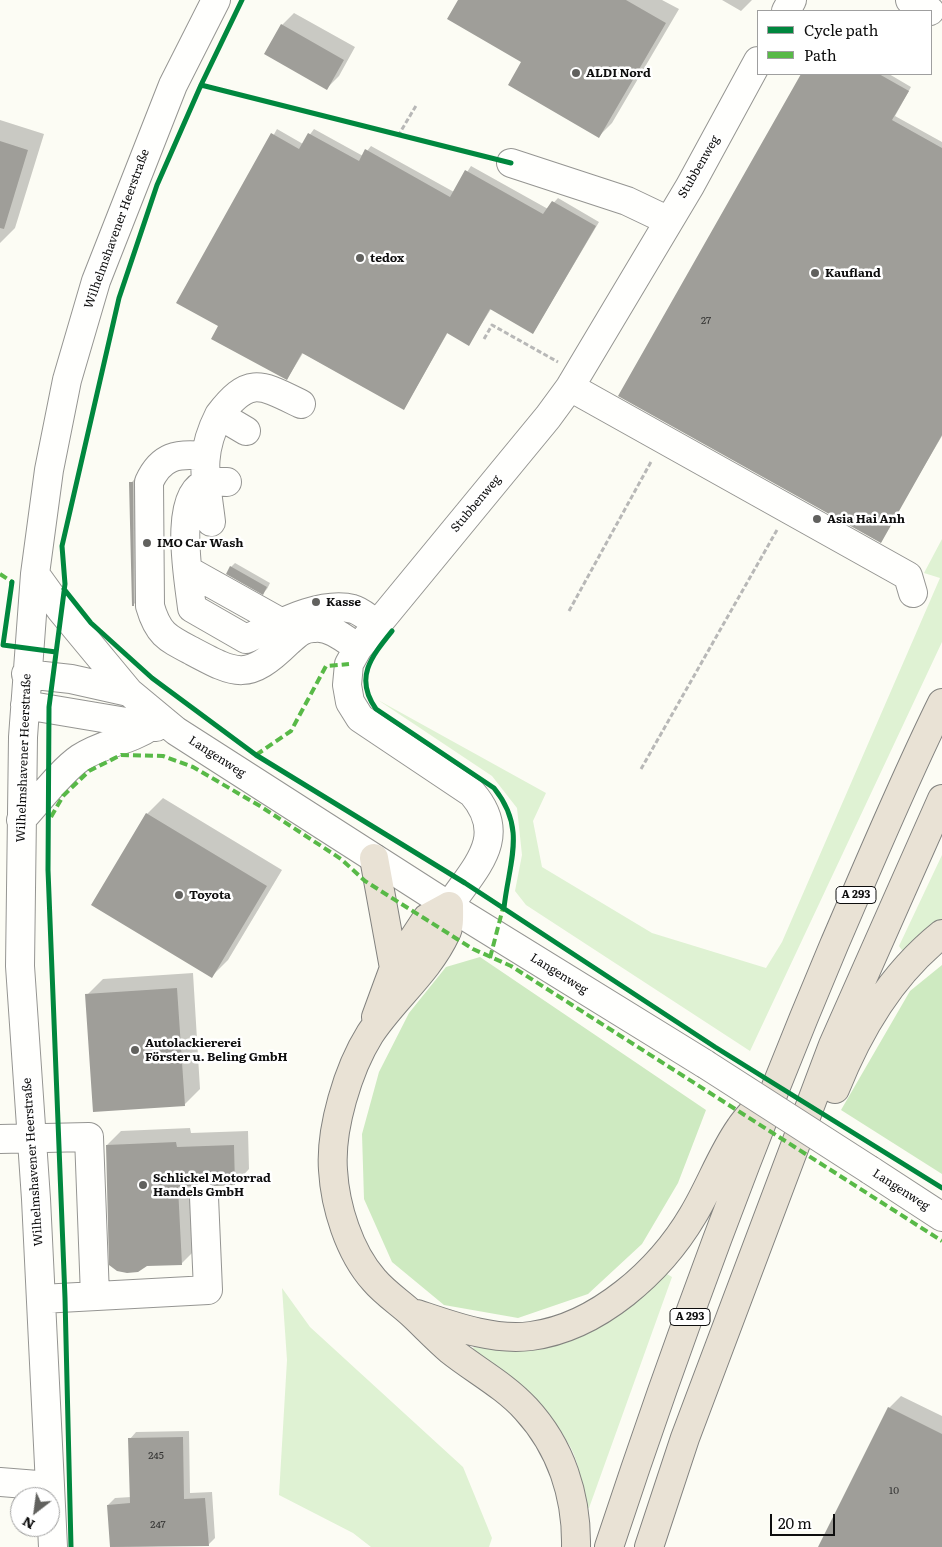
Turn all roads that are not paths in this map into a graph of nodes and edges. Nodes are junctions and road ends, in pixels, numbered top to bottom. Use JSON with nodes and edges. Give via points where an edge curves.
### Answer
{"nodes":[{"id":1,"x":216,"y":0,"type":"edge"},
{"id":2,"x":910,"y":0,"type":"edge"},
{"id":3,"x":928,"y":10,"type":"edge"},
{"id":4,"x":757,"y":63,"type":"edge"},
{"id":5,"x":511,"y":163,"type":"dead end"},
{"id":6,"x":667,"y":220,"type":"junction"},
{"id":7,"x":574,"y":381,"type":"junction"},
{"id":8,"x":301,"y":404,"type":"dead end"},
{"id":9,"x":219,"y":415,"type":"junction"},
{"id":10,"x":246,"y":432,"type":"dead end"},
{"id":11,"x":204,"y":456,"type":"junction"},
{"id":12,"x":216,"y":482,"type":"junction"},
{"id":13,"x":211,"y":522,"type":"dead end"},
{"id":14,"x":36,"y":574,"type":"junction"},
{"id":15,"x":914,"y":593,"type":"dead end"},
{"id":16,"x":376,"y":623,"type":"junction"},
{"id":17,"x":358,"y":648,"type":"junction"},
{"id":18,"x":26,"y":674,"type":"junction"},
{"id":19,"x":129,"y":692,"type":"junction"},
{"id":20,"x":942,"y":703,"type":"edge"},
{"id":21,"x":25,"y":705,"type":"junction"},
{"id":22,"x":164,"y":729,"type":"junction"},
{"id":23,"x":942,"y":799,"type":"edge"},
{"id":24,"x":21,"y":820,"type":"junction"},
{"id":25,"x":374,"y":858,"type":"junction"},
{"id":26,"x":449,"y":906,"type":"junction"},
{"id":27,"x":942,"y":934,"type":"edge"},
{"id":28,"x":10,"y":967,"type":"edge"},
{"id":29,"x":394,"y":968,"type":"junction"},
{"id":30,"x":371,"y":1033,"type":"junction"},
{"id":31,"x":773,"y":1089,"type":"junction"},
{"id":32,"x":32,"y":1138,"type":"junction"},
{"id":33,"x":0,"y":1139,"type":"edge"},
{"id":34,"x":796,"y":1147,"type":"junction"},
{"id":35,"x":204,"y":1197,"type":"dead end"},
{"id":36,"x":942,"y":1216,"type":"edge"},
{"id":37,"x":95,"y":1296,"type":"junction"},
{"id":38,"x":41,"y":1299,"type":"junction"},
{"id":39,"x":409,"y":1311,"type":"junction"},
{"id":40,"x":0,"y":1482,"type":"edge"},
{"id":41,"x":50,"y":1486,"type":"junction"},
{"id":42,"x":53,"y":1547,"type":"edge"},
{"id":43,"x":576,"y":1547,"type":"edge"},
{"id":44,"x":609,"y":1547,"type":"edge"},
{"id":45,"x":649,"y":1547,"type":"edge"}],
"edges":[{"from":1,"to":14,"type":"street","name":"Wilhelmshavener Heerstraße","via":[[173,85],[96,281],[67,380],[49,470]]},
{"from":2,"to":3,"type":"street"},
{"from":4,"to":6,"type":"street","name":"Stubbenweg","via":[[690,186]]},
{"from":5,"to":6,"type":"street","via":[[627,201]]},
{"from":6,"to":7,"type":"street","name":"Stubbenweg"},
{"from":7,"to":15,"type":"street","via":[[664,440],[908,576]]},
{"from":7,"to":16,"type":"street","name":"Stubbenweg","via":[[548,417]]},
{"from":8,"to":9,"type":"street","via":[[270,388],[252,386],[234,396]]},
{"from":9,"to":10,"type":"street"},
{"from":9,"to":11,"type":"street","via":[[210,432]]},
{"from":11,"to":12,"type":"street"},
{"from":11,"to":17,"type":"street","via":[[184,454],[169,458],[155,468],[148,482],[150,606],[155,624],[169,639],[225,669],[241,671],[270,660],[300,631],[314,627],[330,630]]},
{"from":12,"to":13,"type":"street"},
{"from":12,"to":16,"type":"street","via":[[195,491],[190,502],[184,534],[192,608],[246,639],[310,612],[339,607],[354,609]]},
{"from":14,"to":18,"type":"street","name":"Wilhelmshavener Heerstraße"},
{"from":14,"to":19,"type":"street","name":"Langenweg","via":[[60,610]]},
{"from":16,"to":17,"type":"street","name":"Stubbenweg"},
{"from":17,"to":26,"type":"street","name":"Stubbenweg","via":[[349,664],[347,685],[350,702],[360,718],[472,793],[488,817],[489,837],[485,853]]},
{"from":18,"to":19,"type":"street","name":"Langenweg","via":[[71,679]]},
{"from":18,"to":21,"type":"street","name":"Wilhelmshavener Heerstraße"},
{"from":19,"to":22,"type":"street","name":"Langenweg"},
{"from":20,"to":31,"type":"highway","number":"A 293"},
{"from":21,"to":22,"type":"street","name":"Langenweg"},
{"from":21,"to":24,"type":"street","name":"Wilhelmshavener Heerstraße"},
{"from":22,"to":24,"type":"street","via":[[107,744],[79,759]]},
{"from":22,"to":25,"type":"street","name":"Langenweg"},
{"from":23,"to":34,"type":"highway","number":"A 293","via":[[833,1045]]},
{"from":24,"to":28,"type":"street","name":"Wilhelmshavener Heerstraße"},
{"from":25,"to":26,"type":"street","name":"Langenweg"},
{"from":25,"to":29,"type":"highway"},
{"from":26,"to":29,"type":"highway","via":[[427,918]]},
{"from":26,"to":30,"type":"highway","via":[[447,931],[443,938],[414,982]]},
{"from":26,"to":36,"type":"street","name":"Langenweg","bridge":true,"via":[[705,1064]]},
{"from":27,"to":34,"type":"highway","via":[[911,962],[881,998],[845,1064],[821,1122]]},
{"from":28,"to":32,"type":"street","name":"Wilhelmshavener Heerstraße"},
{"from":29,"to":30,"type":"highway"},
{"from":30,"to":39,"type":"highway","via":[[344,1093],[338,1116],[333,1150],[336,1198],[348,1238],[372,1279]]},
{"from":31,"to":39,"type":"highway","via":[[740,1128],[693,1216],[657,1265],[616,1299],[587,1317],[560,1329],[531,1336],[500,1336],[463,1329]]},
{"from":31,"to":44,"type":"highway","number":"A 293"},
{"from":32,"to":33,"type":"street"},
{"from":32,"to":37,"type":"street","via":[[89,1137]]},
{"from":32,"to":38,"type":"street","name":"Wilhelmshavener Heerstraße"},
{"from":34,"to":45,"type":"highway","number":"A 293","via":[[685,1438]]},
{"from":35,"to":37,"type":"street","via":[[208,1290]]},
{"from":37,"to":38,"type":"street"},
{"from":38,"to":41,"type":"street","name":"Wilhelmshavener Heerstraße"},
{"from":39,"to":43,"type":"highway","via":[[450,1350],[500,1385],[526,1409],[547,1436],[571,1492]]},
{"from":40,"to":41,"type":"street"},
{"from":41,"to":42,"type":"street","name":"Wilhelmshavener Heerstraße"}]}
